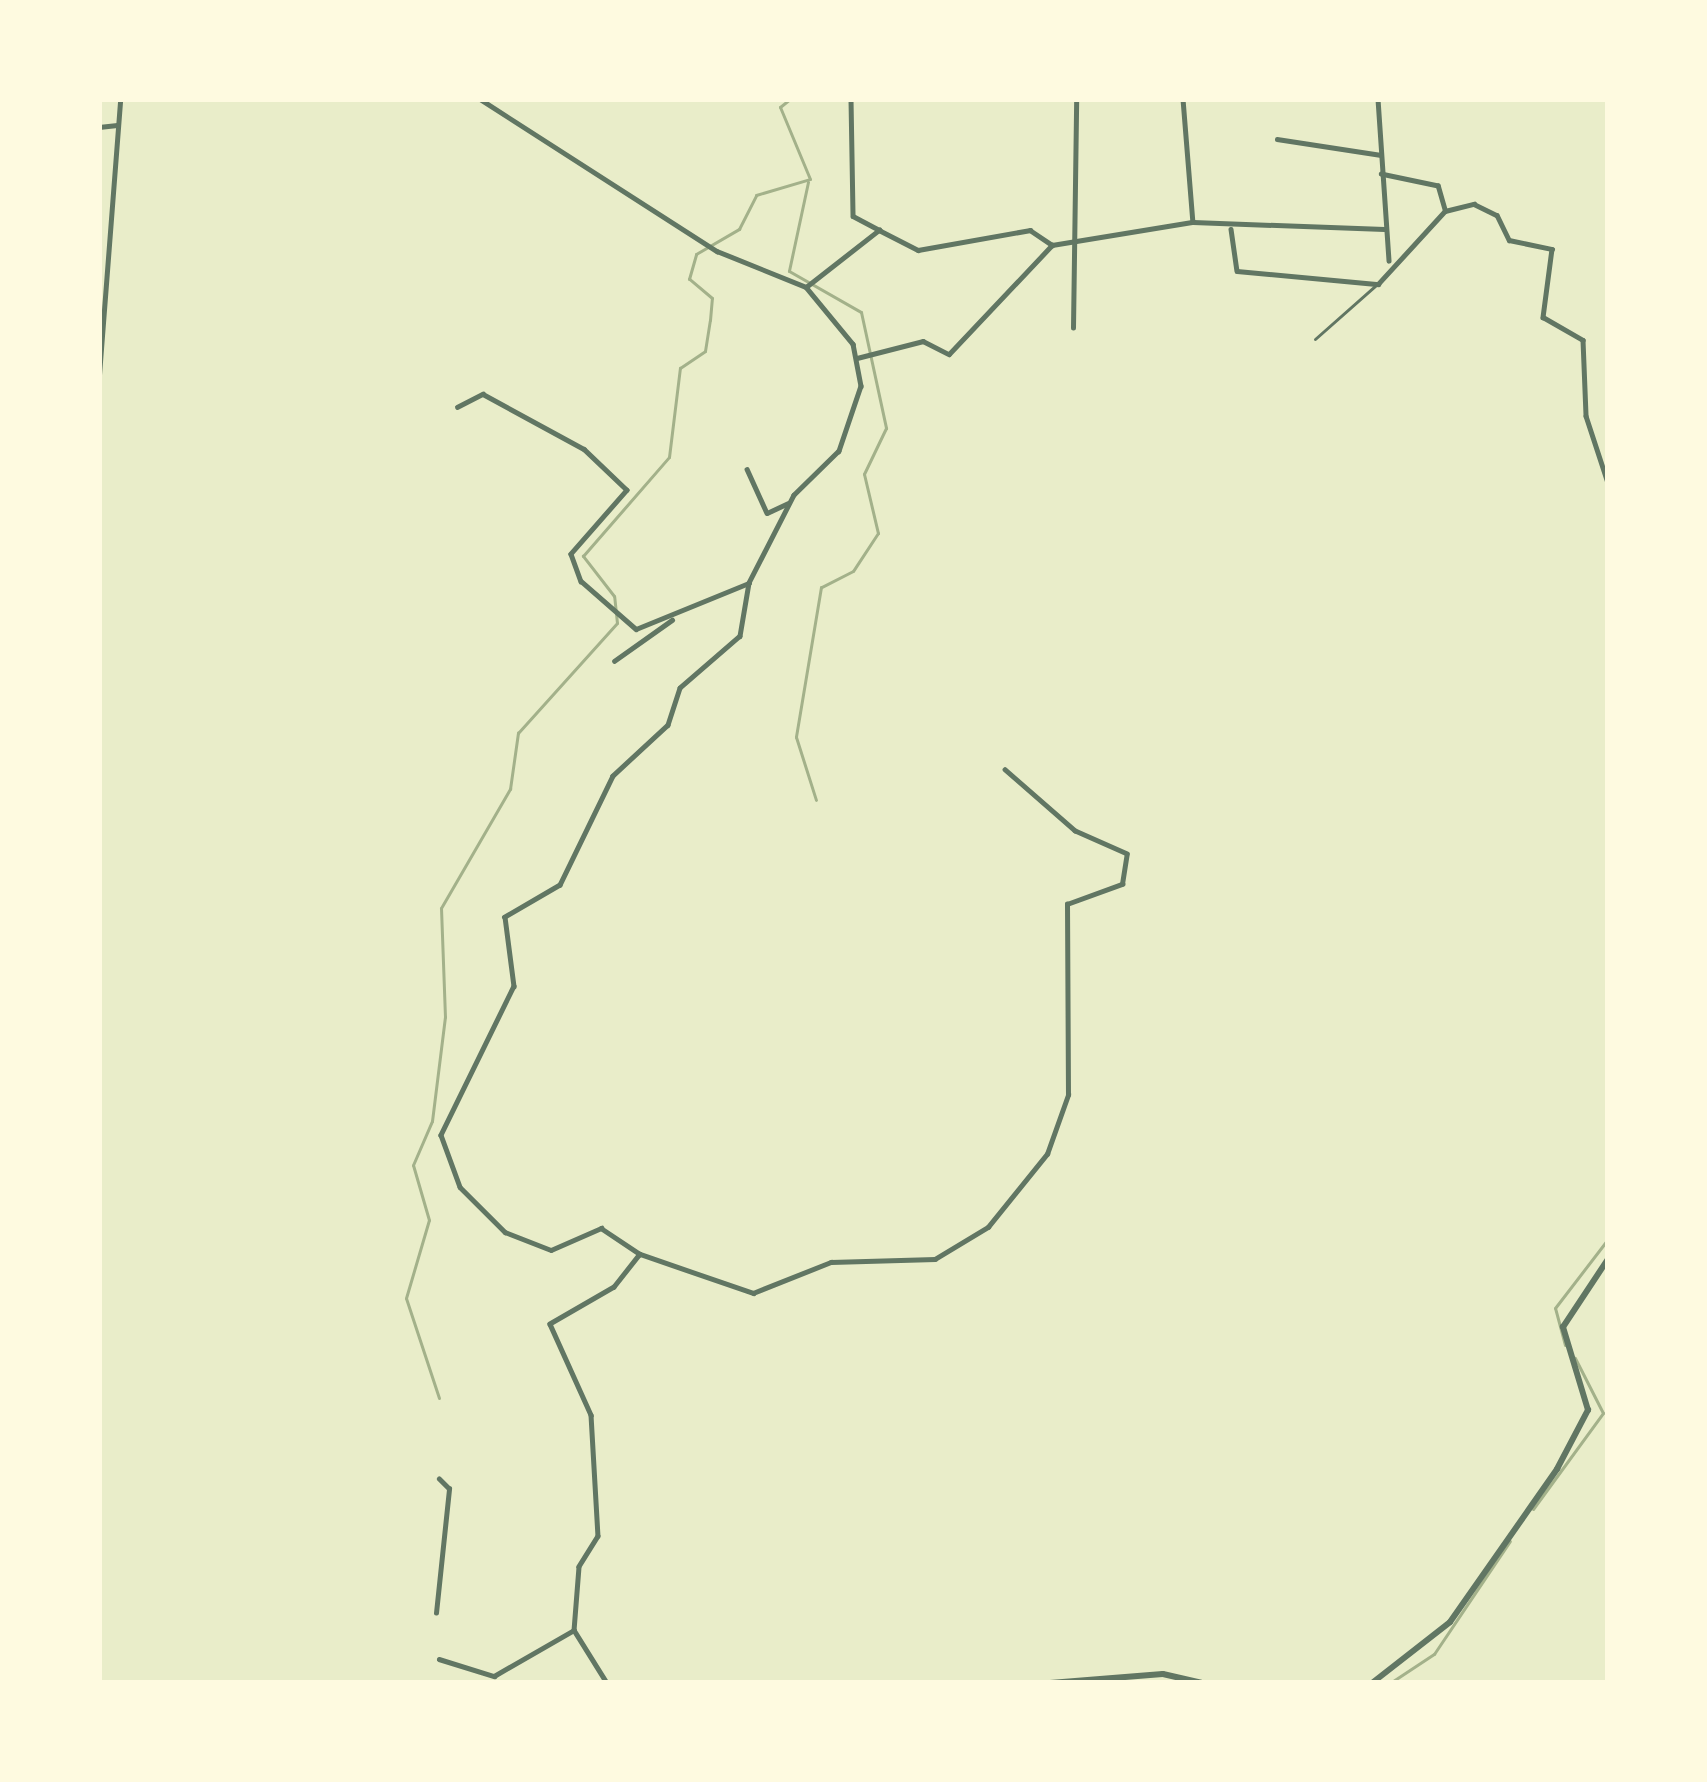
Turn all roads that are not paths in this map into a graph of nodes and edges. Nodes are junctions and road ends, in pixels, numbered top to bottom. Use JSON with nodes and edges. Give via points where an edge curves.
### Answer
{"nodes":[{"id":1,"x":120,"y":99,"type":"edge"},
{"id":2,"x":480,"y":99,"type":"edge"},
{"id":3,"x":850,"y":99,"type":"edge"},
{"id":4,"x":1076,"y":99,"type":"edge"},
{"id":5,"x":1183,"y":99,"type":"edge"},
{"id":6,"x":1378,"y":99,"type":"edge"},
{"id":7,"x":119,"y":124,"type":"junction"},
{"id":8,"x":99,"y":127,"type":"edge"},
{"id":9,"x":1276,"y":139,"type":"dead end"},
{"id":10,"x":1381,"y":155,"type":"junction"},
{"id":11,"x":1382,"y":174,"type":"junction"},
{"id":12,"x":1445,"y":211,"type":"junction"},
{"id":13,"x":1193,"y":222,"type":"junction"},
{"id":14,"x":1231,"y":228,"type":"junction"},
{"id":15,"x":1384,"y":229,"type":"junction"},
{"id":16,"x":879,"y":230,"type":"junction"},
{"id":17,"x":1076,"y":242,"type":"junction"},
{"id":18,"x":1052,"y":245,"type":"junction"},
{"id":19,"x":1390,"y":263,"type":"junction"},
{"id":20,"x":1378,"y":284,"type":"junction"},
{"id":21,"x":806,"y":286,"type":"junction"},
{"id":22,"x":1073,"y":328,"type":"dead end"},
{"id":23,"x":1316,"y":339,"type":"dead end"},
{"id":24,"x":857,"y":358,"type":"junction"},
{"id":25,"x":99,"y":375,"type":"edge"},
{"id":26,"x":458,"y":407,"type":"dead end"},
{"id":27,"x":747,"y":470,"type":"dead end"},
{"id":28,"x":1608,"y":483,"type":"edge"},
{"id":29,"x":794,"y":496,"type":"junction"},
{"id":30,"x":749,"y":583,"type":"junction"},
{"id":31,"x":672,"y":620,"type":"junction"},
{"id":32,"x":614,"y":661,"type":"dead end"},
{"id":33,"x":1005,"y":770,"type":"dead end"},
{"id":34,"x":640,"y":1254,"type":"junction"},
{"id":35,"x":1608,"y":1259,"type":"edge"},
{"id":36,"x":439,"y":1479,"type":"dead end"},
{"id":37,"x":436,"y":1613,"type":"dead end"},
{"id":38,"x":574,"y":1630,"type":"junction"},
{"id":39,"x":439,"y":1660,"type":"dead end"},
{"id":40,"x":607,"y":1683,"type":"edge"},
{"id":41,"x":1050,"y":1683,"type":"edge"},
{"id":42,"x":1201,"y":1683,"type":"edge"},
{"id":43,"x":1372,"y":1683,"type":"edge"}],
"edges":[{"from":1,"to":7,"type":"street"},
{"from":2,"to":21,"type":"street","via":[[717,251]]},
{"from":3,"to":16,"type":"street","via":[[853,216]]},
{"from":4,"to":17,"type":"street"},
{"from":5,"to":13,"type":"street"},
{"from":6,"to":10,"type":"street"},
{"from":7,"to":8,"type":"street"},
{"from":7,"to":25,"type":"street","via":[[116,247],[101,272]]},
{"from":9,"to":10,"type":"street"},
{"from":10,"to":11,"type":"street"},
{"from":11,"to":12,"type":"street","via":[[1438,186]]},
{"from":11,"to":15,"type":"street"},
{"from":12,"to":19,"type":"street"},
{"from":12,"to":28,"type":"street","via":[[1474,204],[1497,215],[1509,240],[1552,249],[1544,316],[1583,340],[1586,416]]},
{"from":13,"to":14,"type":"street"},
{"from":13,"to":17,"type":"street"},
{"from":14,"to":15,"type":"street"},
{"from":14,"to":20,"type":"street","via":[[1237,272]]},
{"from":15,"to":19,"type":"street"},
{"from":16,"to":18,"type":"street","via":[[918,250],[1030,230]]},
{"from":16,"to":21,"type":"street"},
{"from":17,"to":18,"type":"street"},
{"from":17,"to":22,"type":"street"},
{"from":18,"to":24,"type":"street","via":[[949,354],[923,341]]},
{"from":19,"to":20,"type":"street"},
{"from":20,"to":23,"type":"lane"},
{"from":21,"to":24,"type":"street"},
{"from":24,"to":29,"type":"street","via":[[859,410],[839,452]]},
{"from":26,"to":31,"type":"street","via":[[483,394],[584,449],[627,490],[571,554],[581,580],[636,629]]},
{"from":27,"to":29,"type":"street","via":[[767,513]]},
{"from":29,"to":30,"type":"street"},
{"from":30,"to":31,"type":"street","via":[[685,604]]},
{"from":30,"to":34,"type":"street","via":[[740,636],[680,688],[668,725],[613,776],[560,885],[506,917],[514,986],[441,1135],[460,1187],[505,1232],[551,1250],[601,1228]]},
{"from":31,"to":32,"type":"street"},
{"from":33,"to":34,"type":"street","via":[[1075,831],[1127,854],[1122,884],[1067,904],[1068,1095],[1047,1154],[988,1227],[935,1259],[831,1262],[753,1293]]},
{"from":34,"to":38,"type":"street","via":[[614,1287],[550,1324],[580,1373],[598,1487]]},
{"from":35,"to":43,"type":"street","via":[[1563,1328],[1588,1410],[1557,1469],[1450,1622]]},
{"from":36,"to":37,"type":"street","via":[[448,1489]]},
{"from":38,"to":39,"type":"street","via":[[494,1676]]},
{"from":38,"to":40,"type":"street"},
{"from":41,"to":42,"type":"street","via":[[1163,1674]]}]}
